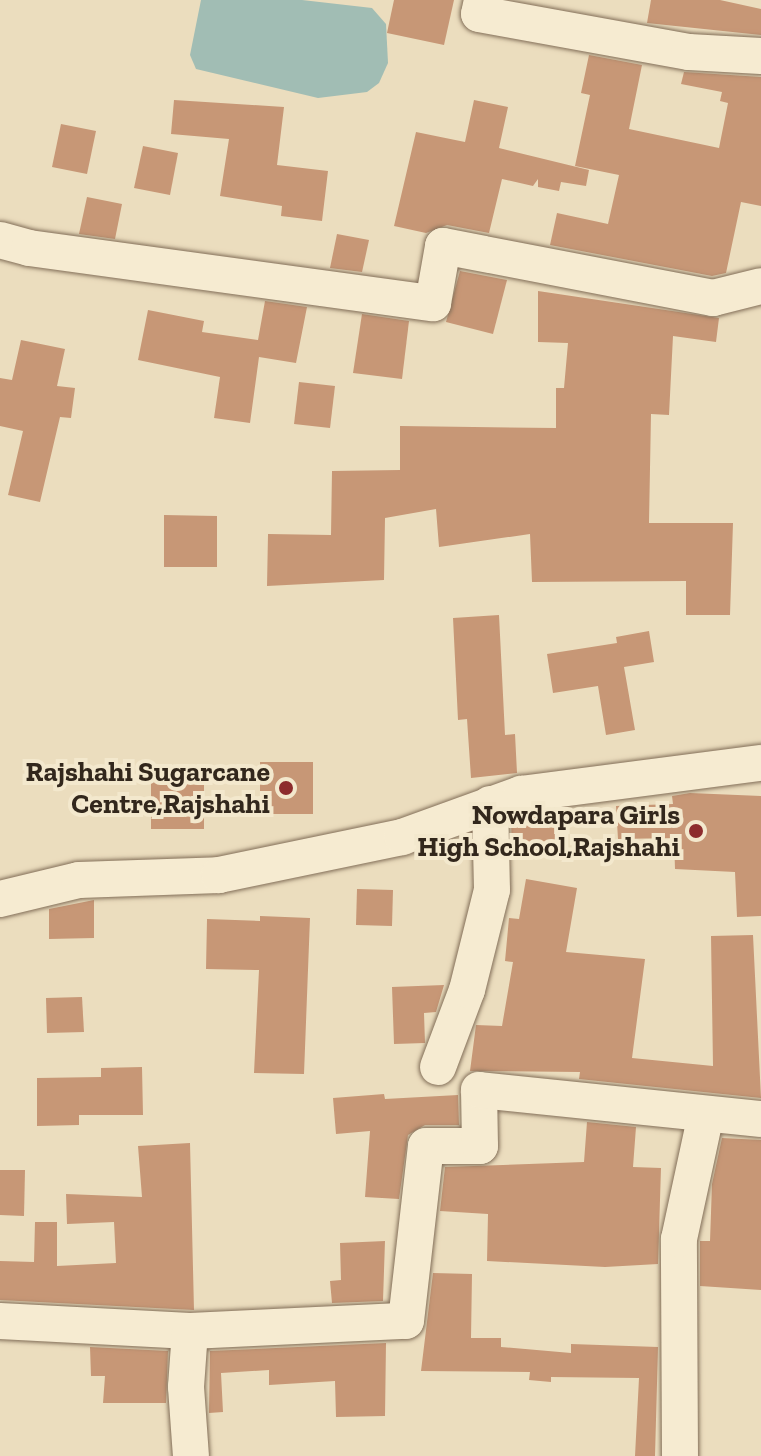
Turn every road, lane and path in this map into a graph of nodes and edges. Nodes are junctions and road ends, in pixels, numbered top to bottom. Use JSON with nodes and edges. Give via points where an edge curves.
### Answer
{"nodes":[{"id":1,"x":482,"y":0,"type":"edge"},
{"id":2,"x":761,"y":56,"type":"edge"},
{"id":3,"x":0,"y":240,"type":"edge"},
{"id":4,"x":761,"y":286,"type":"edge"},
{"id":5,"x":761,"y":763,"type":"edge"},
{"id":6,"x":490,"y":804,"type":"junction"},
{"id":7,"x":0,"y":899,"type":"edge"},
{"id":8,"x":438,"y":1067,"type":"dead end"},
{"id":9,"x":706,"y":1114,"type":"junction"},
{"id":10,"x":761,"y":1119,"type":"edge"},
{"id":11,"x":0,"y":1321,"type":"edge"},
{"id":12,"x":190,"y":1331,"type":"junction"},
{"id":13,"x":191,"y":1456,"type":"edge"},
{"id":14,"x":680,"y":1456,"type":"edge"}],
"edges":[{"from":1,"to":2,"type":"street","via":[[479,14],[689,52]]},
{"from":3,"to":4,"type":"street","via":[[433,303],[443,246],[713,298]]},
{"from":5,"to":6,"type":"street","via":[[521,794]]},
{"from":6,"to":7,"type":"street","via":[[402,837],[219,875],[79,880]]},
{"from":6,"to":8,"type":"street","via":[[492,890],[467,990]]},
{"from":9,"to":10,"type":"street"},
{"from":9,"to":12,"type":"street","via":[[479,1090],[480,1146],[426,1146],[406,1321]]},
{"from":9,"to":14,"type":"street","via":[[679,1239]]},
{"from":11,"to":12,"type":"street"},
{"from":12,"to":13,"type":"street","via":[[186,1387]]}]}
